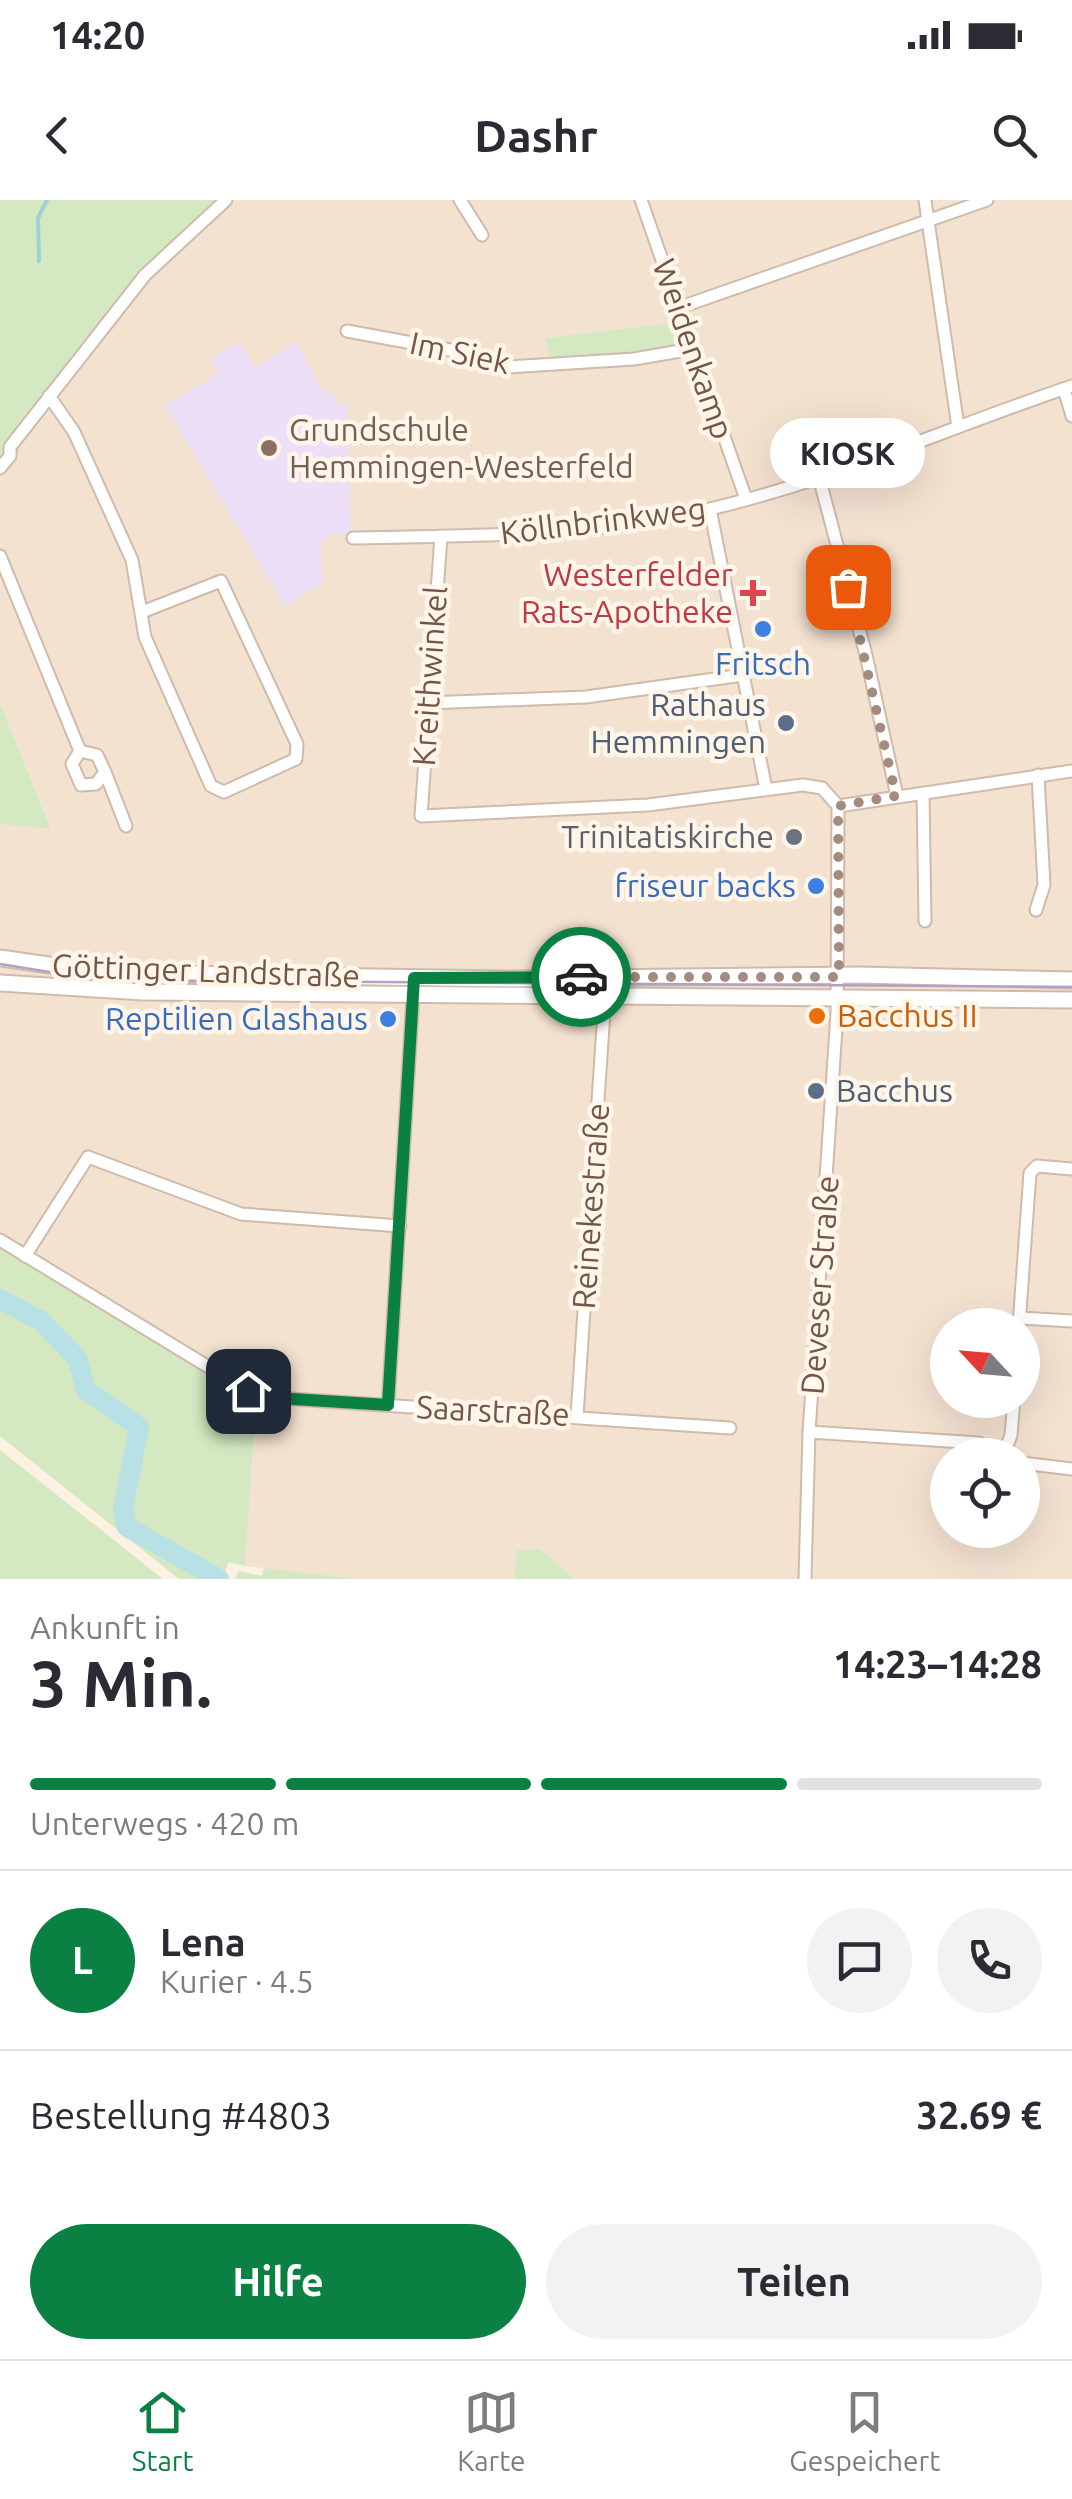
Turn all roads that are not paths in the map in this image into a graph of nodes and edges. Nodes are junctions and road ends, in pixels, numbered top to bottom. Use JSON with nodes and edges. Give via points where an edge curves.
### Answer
{"nodes":[{"id":1,"x":226,"y":200,"type":"edge"},
{"id":2,"x":460,"y":200,"type":"edge"},
{"id":3,"x":641,"y":200,"type":"edge"},
{"id":4,"x":925,"y":200,"type":"edge"},
{"id":5,"x":987,"y":200,"type":"edge"},
{"id":6,"x":929,"y":220,"type":"junction"},
{"id":7,"x":482,"y":235,"type":"dead end"},
{"id":8,"x":678,"y":308,"type":"junction"},
{"id":9,"x":347,"y":331,"type":"dead end"},
{"id":10,"x":692,"y":349,"type":"junction"},
{"id":11,"x":1068,"y":387,"type":"edge"},
{"id":12,"x":49,"y":396,"type":"junction"},
{"id":13,"x":1072,"y":416,"type":"edge"},
{"id":14,"x":958,"y":427,"type":"junction"},
{"id":15,"x":0,"y":468,"type":"edge"},
{"id":16,"x":819,"y":477,"type":"junction"},
{"id":17,"x":746,"y":499,"type":"junction"},
{"id":18,"x":710,"y":510,"type":"junction"},
{"id":19,"x":441,"y":536,"type":"junction"},
{"id":20,"x":353,"y":538,"type":"dead end"},
{"id":21,"x":0,"y":556,"type":"edge"},
{"id":22,"x":142,"y":612,"type":"junction"},
{"id":23,"x":743,"y":675,"type":"junction"},
{"id":24,"x":427,"y":703,"type":"junction"},
{"id":25,"x":80,"y":751,"type":"junction"},
{"id":26,"x":1072,"y":771,"type":"edge"},
{"id":27,"x":105,"y":772,"type":"junction"},
{"id":28,"x":1038,"y":775,"type":"junction"},
{"id":29,"x":766,"y":788,"type":"junction"},
{"id":30,"x":923,"y":792,"type":"junction"},
{"id":31,"x":896,"y":796,"type":"junction"},
{"id":32,"x":838,"y":806,"type":"junction"},
{"id":33,"x":126,"y":826,"type":"dead end"},
{"id":34,"x":1036,"y":910,"type":"dead end"},
{"id":35,"x":925,"y":921,"type":"dead end"},
{"id":36,"x":0,"y":958,"type":"edge"},
{"id":37,"x":1072,"y":980,"type":"edge"},
{"id":38,"x":0,"y":983,"type":"edge"},
{"id":39,"x":414,"y":986,"type":"junction"},
{"id":40,"x":838,"y":989,"type":"junction"},
{"id":41,"x":605,"y":996,"type":"junction"},
{"id":42,"x":1072,"y":1000,"type":"edge"},
{"id":43,"x":1072,"y":1169,"type":"edge"},
{"id":44,"x":400,"y":1226,"type":"junction"},
{"id":45,"x":0,"y":1240,"type":"edge"},
{"id":46,"x":25,"y":1256,"type":"junction"},
{"id":47,"x":1020,"y":1308,"type":"edge"},
{"id":48,"x":1040,"y":1321,"type":"edge"},
{"id":49,"x":1072,"y":1321,"type":"edge"},
{"id":50,"x":388,"y":1405,"type":"junction"},
{"id":51,"x":578,"y":1416,"type":"junction"},
{"id":52,"x":730,"y":1428,"type":"dead end"},
{"id":53,"x":810,"y":1432,"type":"junction"},
{"id":54,"x":930,"y":1440,"type":"edge"},
{"id":55,"x":1040,"y":1465,"type":"edge"},
{"id":56,"x":1072,"y":1469,"type":"edge"},
{"id":57,"x":806,"y":1579,"type":"edge"}],
"edges":[{"from":1,"to":12,"type":"street","via":[[144,275]]},
{"from":2,"to":7,"type":"street"},
{"from":3,"to":8,"type":"street","name":"Weidenkamp"},
{"from":4,"to":6,"type":"street"},
{"from":5,"to":6,"type":"street"},
{"from":6,"to":8,"type":"street"},
{"from":6,"to":14,"type":"street"},
{"from":8,"to":10,"type":"street","name":"Weidenkamp"},
{"from":9,"to":10,"type":"street","name":"Im Siek","via":[[507,366]]},
{"from":10,"to":17,"type":"street","name":"Weidenkamp"},
{"from":11,"to":13,"type":"street"},
{"from":11,"to":14,"type":"street","name":"Köllnbrinkweg"},
{"from":12,"to":15,"type":"street"},
{"from":12,"to":22,"type":"street","via":[[74,432],[126,546]]},
{"from":14,"to":16,"type":"street","name":"Köllnbrinkweg"},
{"from":16,"to":17,"type":"street","name":"Köllnbrinkweg"},
{"from":16,"to":31,"type":"street"},
{"from":17,"to":18,"type":"street","name":"Köllnbrinkweg"},
{"from":18,"to":19,"type":"street","name":"Köllnbrinkweg","via":[[598,528]]},
{"from":18,"to":23,"type":"street"},
{"from":19,"to":20,"type":"street","name":"Köllnbrinkweg"},
{"from":19,"to":24,"type":"street","name":"Kreithwinkel"},
{"from":21,"to":25,"type":"street"},
{"from":22,"to":22,"type":"street","via":[[145,638],[211,786],[224,792],[296,759],[297,744],[221,581]]},
{"from":23,"to":24,"type":"street","via":[[586,697]]},
{"from":23,"to":29,"type":"street"},
{"from":24,"to":29,"type":"street","name":"Kreithwinkel","via":[[420,816],[630,806]]},
{"from":25,"to":27,"type":"street","via":[[97,755]]},
{"from":25,"to":27,"type":"street","via":[[72,764],[81,784],[96,784]]},
{"from":26,"to":28,"type":"street"},
{"from":27,"to":33,"type":"street"},
{"from":28,"to":30,"type":"street"},
{"from":28,"to":34,"type":"street","via":[[1044,885]]},
{"from":29,"to":32,"type":"street","via":[[822,788]]},
{"from":30,"to":31,"type":"street"},
{"from":30,"to":35,"type":"street"},
{"from":31,"to":32,"type":"street"},
{"from":32,"to":40,"type":"street","name":"Deveser Straße"},
{"from":36,"to":39,"type":"street","name":"Göttinger Landstraße","via":[[103,973]]},
{"from":37,"to":40,"type":"street","name":"Göttinger Landstraße"},
{"from":38,"to":39,"type":"street","name":"Göttinger Landstraße","via":[[144,992]]},
{"from":39,"to":40,"type":"street","name":"Göttinger Landstraße"},
{"from":39,"to":41,"type":"street","name":"Göttinger Landstraße"},
{"from":39,"to":44,"type":"street"},
{"from":40,"to":41,"type":"street","name":"Göttinger Landstraße"},
{"from":40,"to":42,"type":"street","name":"Göttinger Landstraße"},
{"from":40,"to":53,"type":"street","name":"Deveser Straße"},
{"from":41,"to":51,"type":"street","name":"Reinekestraße"},
{"from":43,"to":47,"type":"street","via":[[1032,1168]]},
{"from":44,"to":46,"type":"street","via":[[240,1214],[88,1157]]},
{"from":44,"to":50,"type":"street"},
{"from":45,"to":46,"type":"street","name":"Saarstraße"},
{"from":46,"to":50,"type":"street","name":"Saarstraße","via":[[236,1386],[277,1398]]},
{"from":48,"to":49,"type":"street"},
{"from":50,"to":51,"type":"street","name":"Saarstraße"},
{"from":51,"to":52,"type":"street","name":"Saarstraße"},
{"from":53,"to":54,"type":"street"},
{"from":53,"to":57,"type":"street","name":"Deveser Straße"},
{"from":55,"to":56,"type":"street"}]}
